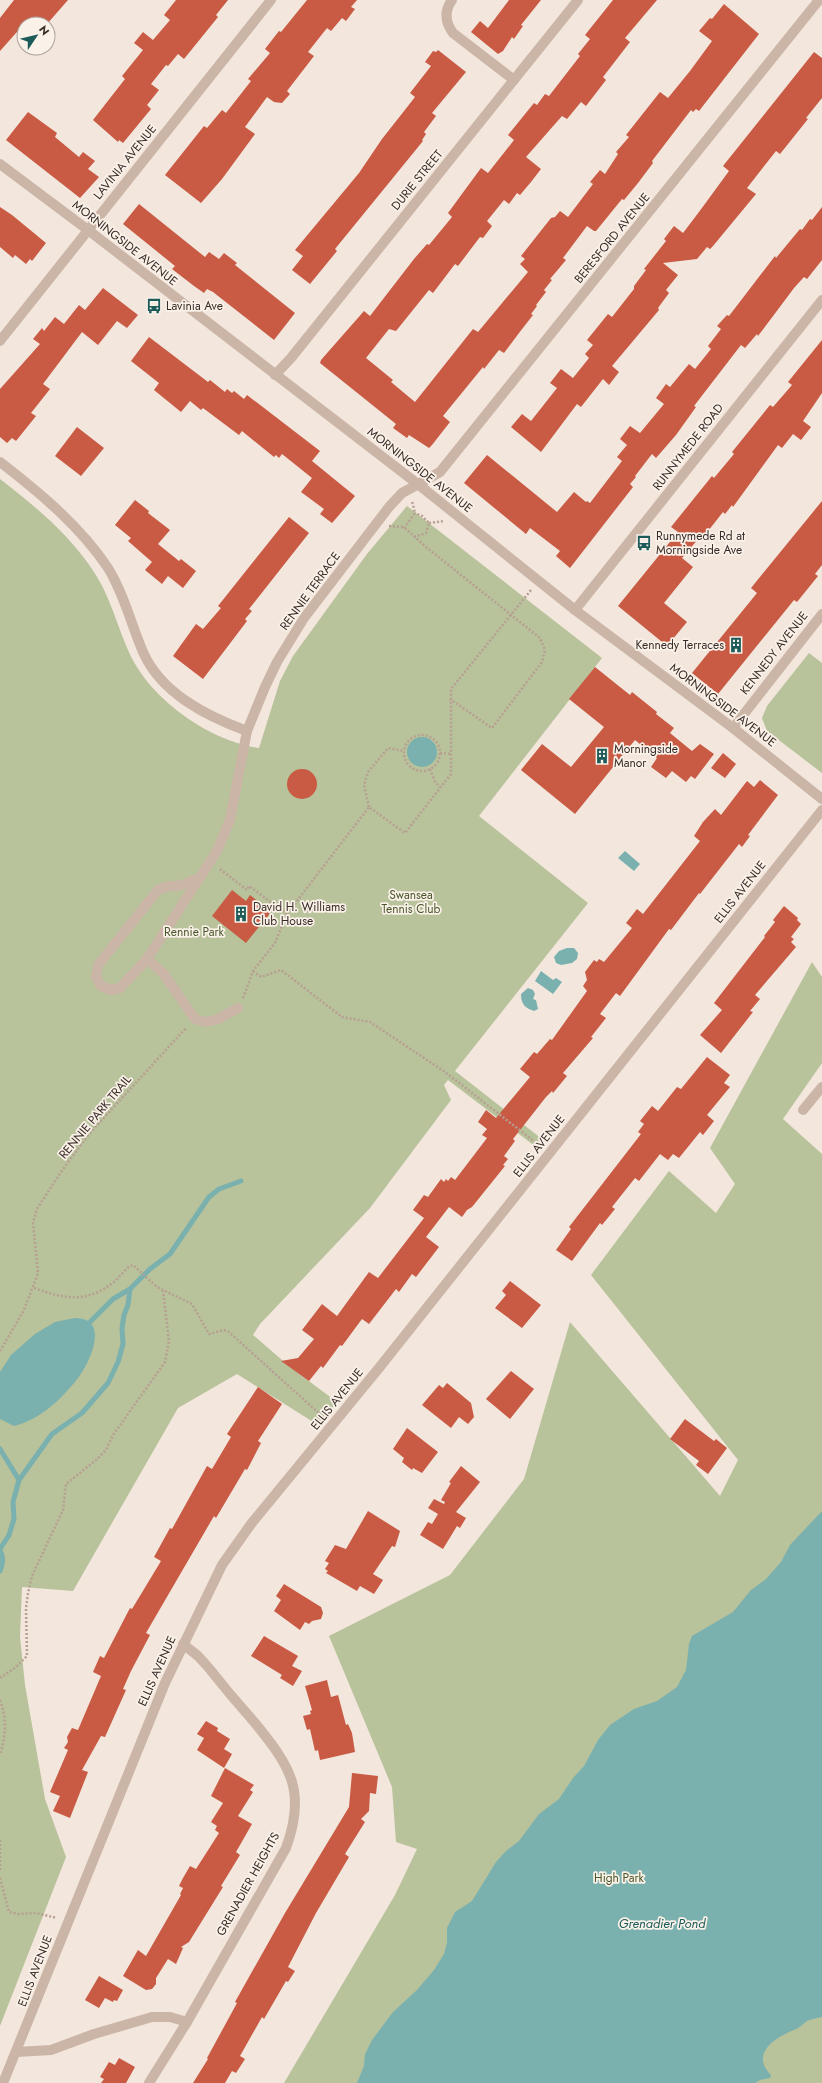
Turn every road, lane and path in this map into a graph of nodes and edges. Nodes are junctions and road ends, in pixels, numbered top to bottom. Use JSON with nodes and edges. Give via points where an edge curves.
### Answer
{"nodes":[{"id":1,"x":271,"y":0,"type":"edge"},
{"id":2,"x":452,"y":0,"type":"edge"},
{"id":3,"x":578,"y":0,"type":"edge"},
{"id":4,"x":819,"y":0,"type":"edge"},
{"id":5,"x":514,"y":80,"type":"junction"},
{"id":6,"x":0,"y":164,"type":"edge"},
{"id":7,"x":88,"y":230,"type":"junction"},
{"id":8,"x":822,"y":300,"type":"edge"},
{"id":9,"x":0,"y":341,"type":"edge"},
{"id":10,"x":275,"y":375,"type":"junction"},
{"id":11,"x":0,"y":462,"type":"edge"},
{"id":12,"x":419,"y":485,"type":"junction"},
{"id":13,"x":412,"y":501,"type":"dead end"},
{"id":14,"x":415,"y":513,"type":"junction"},
{"id":15,"x":444,"y":521,"type":"dead end"},
{"id":16,"x":429,"y":522,"type":"junction"},
{"id":17,"x":388,"y":526,"type":"dead end"},
{"id":18,"x":404,"y":528,"type":"junction"},
{"id":19,"x":414,"y":537,"type":"junction"},
{"id":20,"x":531,"y":590,"type":"dead end"},
{"id":21,"x":575,"y":610,"type":"junction"},
{"id":22,"x":512,"y":614,"type":"junction"},
{"id":23,"x":822,"y":614,"type":"edge"},
{"id":24,"x":450,"y":698,"type":"junction"},
{"id":25,"x":733,"y":728,"type":"junction"},
{"id":26,"x":247,"y":731,"type":"junction"},
{"id":27,"x":404,"y":751,"type":"junction"},
{"id":28,"x":440,"y":754,"type":"junction"},
{"id":29,"x":452,"y":754,"type":"junction"},
{"id":30,"x":430,"y":769,"type":"junction"},
{"id":31,"x":440,"y":787,"type":"junction"},
{"id":32,"x":822,"y":799,"type":"edge"},
{"id":33,"x":369,"y":807,"type":"junction"},
{"id":34,"x":822,"y":810,"type":"edge"},
{"id":35,"x":211,"y":862,"type":"junction"},
{"id":36,"x":201,"y":877,"type":"junction"},
{"id":37,"x":287,"y":914,"type":"junction"},
{"id":38,"x":147,"y":959,"type":"junction"},
{"id":39,"x":253,"y":971,"type":"junction"},
{"id":40,"x":238,"y":1008,"type":"joint"},
{"id":41,"x":194,"y":1019,"type":"junction"},
{"id":42,"x":822,"y":1087,"type":"edge"},
{"id":43,"x":802,"y":1110,"type":"dead end"},
{"id":44,"x":538,"y":1144,"type":"dead end"},
{"id":45,"x":34,"y":1288,"type":"junction"},
{"id":46,"x":163,"y":1291,"type":"junction"},
{"id":47,"x":0,"y":1351,"type":"edge"},
{"id":48,"x":322,"y":1417,"type":"dead end"},
{"id":49,"x":183,"y":1644,"type":"junction"},
{"id":50,"x":0,"y":1678,"type":"edge"},
{"id":51,"x":0,"y":1700,"type":"edge"},
{"id":52,"x":0,"y":1754,"type":"edge"},
{"id":53,"x":0,"y":1840,"type":"edge"},
{"id":54,"x":0,"y":1870,"type":"edge"},
{"id":55,"x":0,"y":1878,"type":"edge"},
{"id":56,"x":68,"y":1923,"type":"junction"},
{"id":57,"x":187,"y":2022,"type":"junction"},
{"id":58,"x":17,"y":2052,"type":"junction"},
{"id":59,"x":3,"y":2083,"type":"edge"},
{"id":60,"x":149,"y":2083,"type":"edge"}],
"edges":[{"from":1,"to":7,"type":"street","name":"LAVINIA AVENUE"},
{"from":2,"to":5,"type":"street","via":[[446,14],[453,33]]},
{"from":3,"to":5,"type":"street","name":"DURIE STREET"},
{"from":4,"to":12,"type":"street","name":"BERESFORD AVENUE","via":[[440,472]]},
{"from":5,"to":10,"type":"street","name":"DURIE STREET"},
{"from":6,"to":7,"type":"street","name":"MORNINGSIDE AVENUE"},
{"from":7,"to":9,"type":"street","name":"LAVINIA AVENUE"},
{"from":7,"to":10,"type":"street","name":"MORNINGSIDE AVENUE"},
{"from":8,"to":21,"type":"street","name":"RUNNYMEDE ROAD"},
{"from":10,"to":12,"type":"street","name":"MORNINGSIDE AVENUE"},
{"from":11,"to":26,"type":"street","via":[[58,510],[95,550],[120,590],[144,654],[168,686],[198,709],[222,722]]},
{"from":12,"to":21,"type":"street","name":"MORNINGSIDE AVENUE"},
{"from":12,"to":26,"type":"street","name":"RENNIE TERRACE","via":[[402,493],[389,507],[304,618],[277,662]]},
{"from":13,"to":14,"type":"path"},
{"from":14,"to":16,"type":"path"},
{"from":14,"to":18,"type":"path"},
{"from":15,"to":16,"type":"path"},
{"from":16,"to":19,"type":"path","via":[[426,533]]},
{"from":17,"to":18,"type":"path"},
{"from":18,"to":19,"type":"path"},
{"from":19,"to":22,"type":"path"},
{"from":20,"to":22,"type":"path"},
{"from":21,"to":25,"type":"street","name":"MORNINGSIDE AVENUE"},
{"from":22,"to":24,"type":"path","via":[[451,689]]},
{"from":22,"to":24,"type":"path","via":[[540,638],[545,650],[542,662],[492,728]]},
{"from":23,"to":25,"type":"street","name":"KENNEDY AVENUE"},
{"from":24,"to":29,"type":"path"},
{"from":25,"to":32,"type":"street","name":"MORNINGSIDE AVENUE"},
{"from":26,"to":35,"type":"street","name":"RENNIE TERRACE","via":[[230,820]]},
{"from":27,"to":28,"type":"path","via":[[406,743],[411,738],[425,734],[437,742]]},
{"from":27,"to":30,"type":"path","via":[[406,760],[413,768],[423,771]]},
{"from":27,"to":33,"type":"path","via":[[388,748],[368,772],[364,785]]},
{"from":28,"to":29,"type":"path"},
{"from":28,"to":30,"type":"path","via":[[438,762]]},
{"from":29,"to":31,"type":"path","via":[[451,774]]},
{"from":30,"to":31,"type":"path"},
{"from":31,"to":33,"type":"path","via":[[405,833]]},
{"from":33,"to":37,"type":"path"},
{"from":34,"to":49,"type":"street","name":"ELLIS AVENUE","via":[[384,1362],[251,1524],[211,1584]]},
{"from":35,"to":36,"type":"street","name":"RENNIE TERRACE"},
{"from":35,"to":37,"type":"path","via":[[247,890],[249,886]]},
{"from":36,"to":38,"type":"street","name":"RENNIE TERRACE"},
{"from":36,"to":38,"type":"street","name":"RENNIE TERRACE","via":[[182,885],[158,890],[98,965],[96,977],[101,986],[110,990],[120,988]]},
{"from":37,"to":39,"type":"path","via":[[275,943]]},
{"from":38,"to":41,"type":"street","via":[[163,973]]},
{"from":39,"to":40,"type":"path"},
{"from":39,"to":44,"type":"path","via":[[261,977],[281,970],[342,1017],[370,1022],[455,1079]]},
{"from":40,"to":41,"type":"street","via":[[218,1019],[206,1022]]},
{"from":41,"to":45,"type":"path","name":"RENNIE PARK TRAIL","via":[[89,1134],[60,1172],[37,1209],[33,1220],[38,1273]]},
{"from":42,"to":43,"type":"street"},
{"from":45,"to":46,"type":"path","via":[[58,1297],[81,1297],[114,1282],[131,1266],[136,1266]]},
{"from":45,"to":47,"type":"path","name":"RENNIE PARK TRAIL","via":[[13,1332]]},
{"from":46,"to":48,"type":"path","via":[[192,1304],[209,1334],[224,1330],[229,1332]]},
{"from":46,"to":50,"type":"path","via":[[169,1341],[165,1362],[113,1435],[106,1450],[95,1462],[66,1484],[63,1510],[32,1576],[26,1608],[27,1656]]},
{"from":49,"to":56,"type":"street","name":"ELLIS AVENUE","via":[[124,1781]]},
{"from":49,"to":57,"type":"street","name":"GRENADIER HEIGHTS","via":[[203,1662],[282,1757],[291,1778],[295,1803],[286,1848]]},
{"from":51,"to":52,"type":"path","via":[[6,1725]]},
{"from":53,"to":54,"type":"path"},
{"from":55,"to":56,"type":"path","via":[[9,1912],[36,1913]]},
{"from":56,"to":58,"type":"street","name":"ELLIS AVENUE"},
{"from":57,"to":58,"type":"street","via":[[170,2017],[152,2017],[108,2029],[51,2050]]},
{"from":57,"to":60,"type":"street","name":"GRENADIER HEIGHTS"},
{"from":58,"to":59,"type":"street","name":"ELLIS AVENUE"}]}
